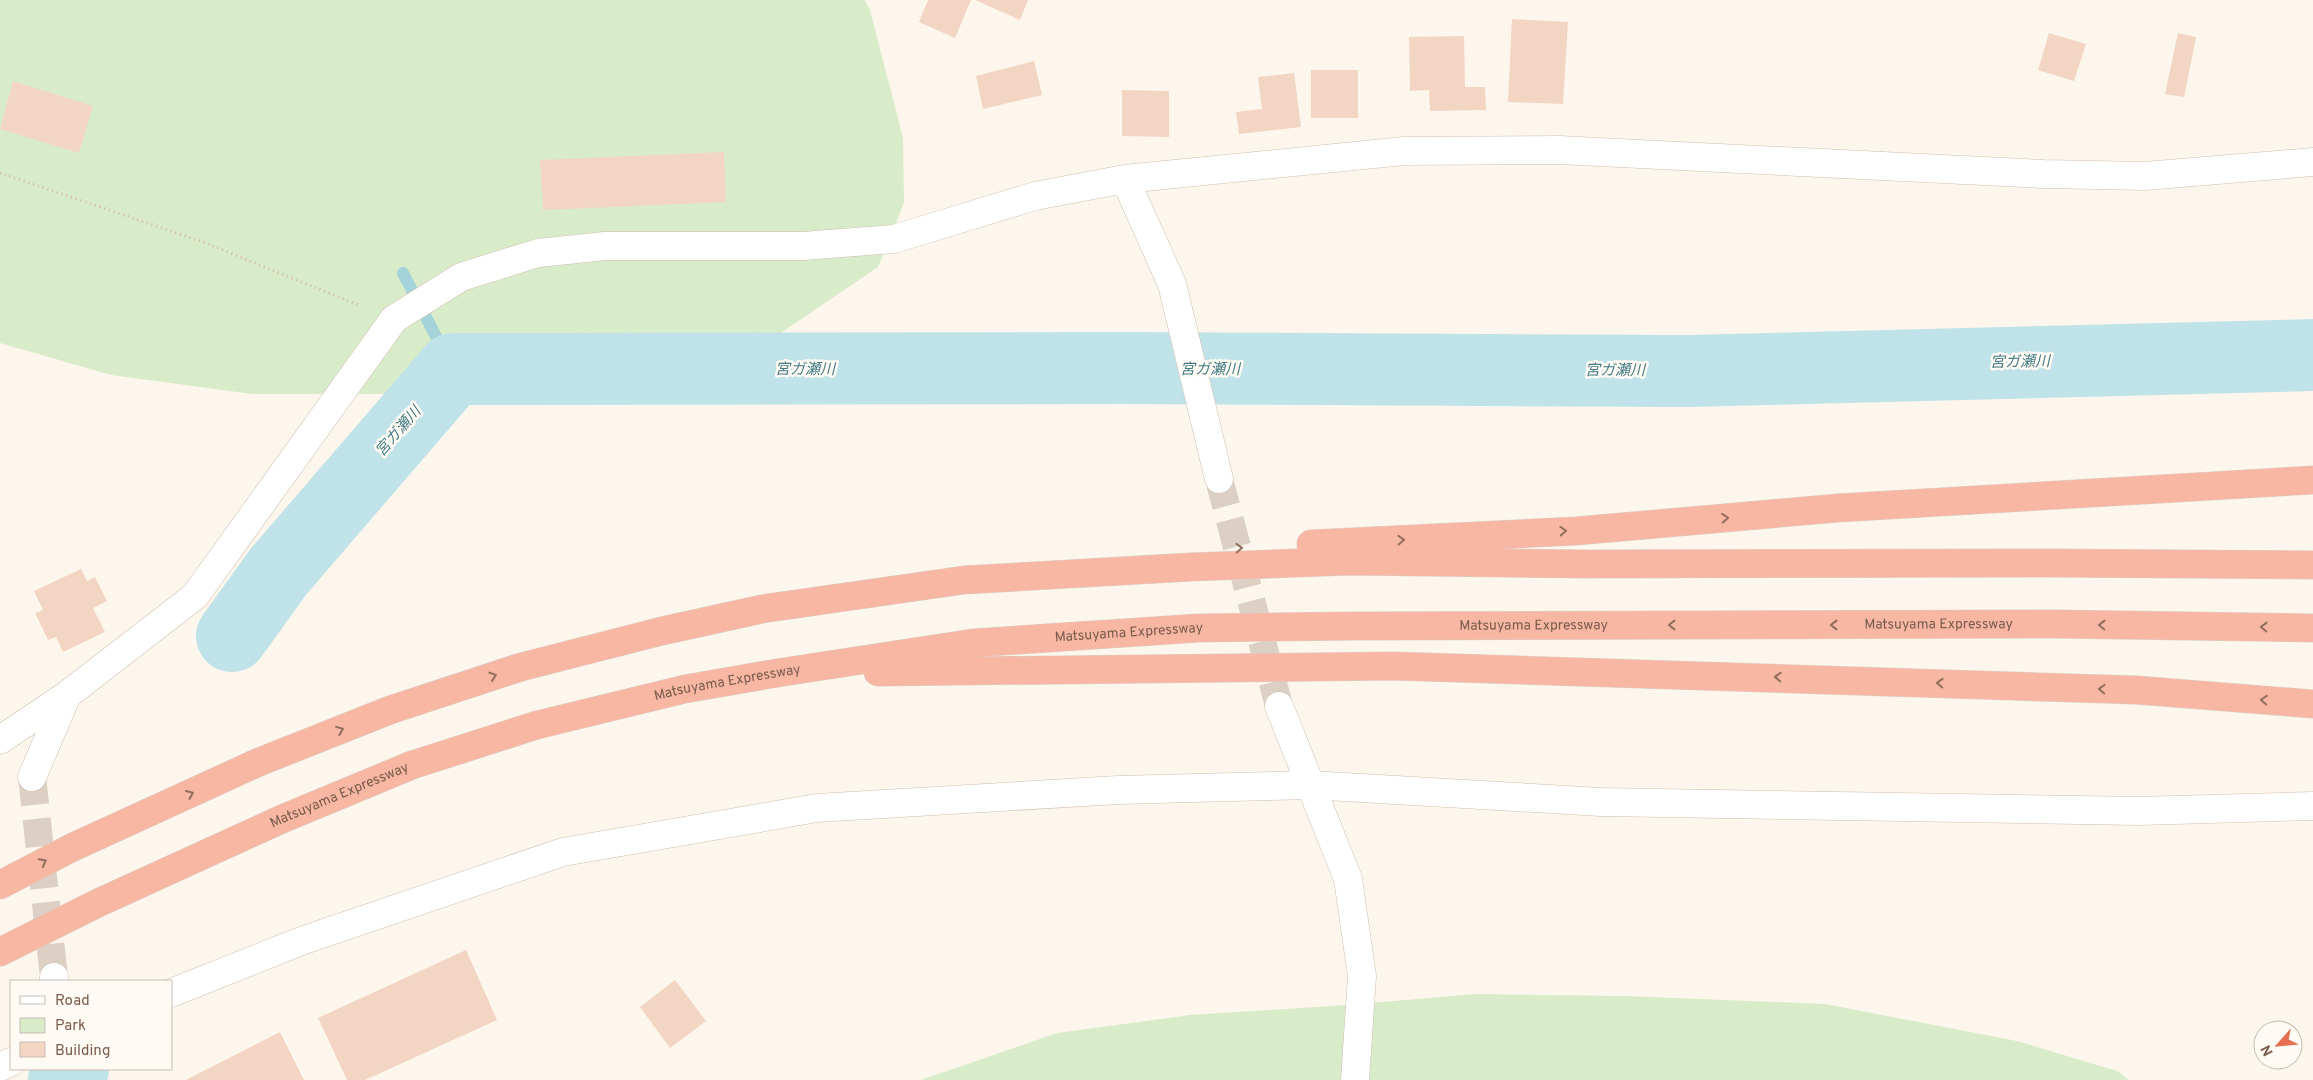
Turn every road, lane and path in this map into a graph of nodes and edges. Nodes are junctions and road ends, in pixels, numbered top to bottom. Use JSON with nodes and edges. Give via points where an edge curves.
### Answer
{"nodes":[{"id":1,"x":2313,"y":162,"type":"edge"},
{"id":2,"x":0,"y":173,"type":"edge"},
{"id":3,"x":1125,"y":179,"type":"junction"},
{"id":4,"x":394,"y":320,"type":"junction"},
{"id":5,"x":1219,"y":479,"type":"tunnel mouth"},
{"id":6,"x":2313,"y":480,"type":"edge"},
{"id":7,"x":2313,"y":565,"type":"edge"},
{"id":8,"x":964,"y":580,"type":"junction"},
{"id":9,"x":2313,"y":628,"type":"edge"},
{"id":10,"x":777,"y":672,"type":"junction"},
{"id":11,"x":67,"y":695,"type":"junction"},
{"id":12,"x":2313,"y":704,"type":"edge"},
{"id":13,"x":1279,"y":706,"type":"tunnel mouth"},
{"id":14,"x":0,"y":740,"type":"edge"},
{"id":15,"x":32,"y":777,"type":"tunnel mouth"},
{"id":16,"x":1310,"y":785,"type":"junction"},
{"id":17,"x":2313,"y":806,"type":"edge"},
{"id":18,"x":0,"y":885,"type":"edge"},
{"id":19,"x":0,"y":952,"type":"edge"},
{"id":20,"x":172,"y":993,"type":"edge"},
{"id":21,"x":1355,"y":1080,"type":"edge"}],
"edges":[{"from":1,"to":3,"type":"street","via":[[2145,176],[2043,174],[1559,150],[1404,151]]},
{"from":2,"to":4,"type":"path","via":[[203,242]]},
{"from":3,"to":4,"type":"street","via":[[1034,196],[894,239],[803,246],[605,246],[538,253],[461,277]]},
{"from":3,"to":5,"type":"street","via":[[1172,284]]},
{"from":4,"to":11,"type":"street","via":[[195,596]]},
{"from":8,"to":6,"type":"highway","one_way":true,"via":[[1187,550],[1576,531],[1838,508]]},
{"from":7,"to":8,"type":"highway","via":[[1349,561]]},
{"from":18,"to":8,"type":"highway","one_way":true,"via":[[71,848],[259,762],[390,710],[521,667],[762,609]]},
{"from":9,"to":10,"type":"highway","name":"Matsuyama Expressway","one_way":true,"via":[[2004,624],[1199,628],[973,643]]},
{"from":12,"to":10,"type":"highway","one_way":true,"via":[[2136,690],[1394,666]]},
{"from":10,"to":19,"type":"highway","name":"Matsuyama Expressway","via":[[685,689],[536,725],[412,766],[282,819],[98,903]]},
{"from":11,"to":14,"type":"street"},
{"from":11,"to":15,"type":"street"},
{"from":13,"to":16,"type":"street"},
{"from":16,"to":17,"type":"street","via":[[1678,804],[2129,811]]},
{"from":16,"to":20,"type":"street","via":[[1118,790],[817,808],[564,852],[304,940]]},
{"from":16,"to":21,"type":"street","via":[[1348,879],[1362,976]]}]}
